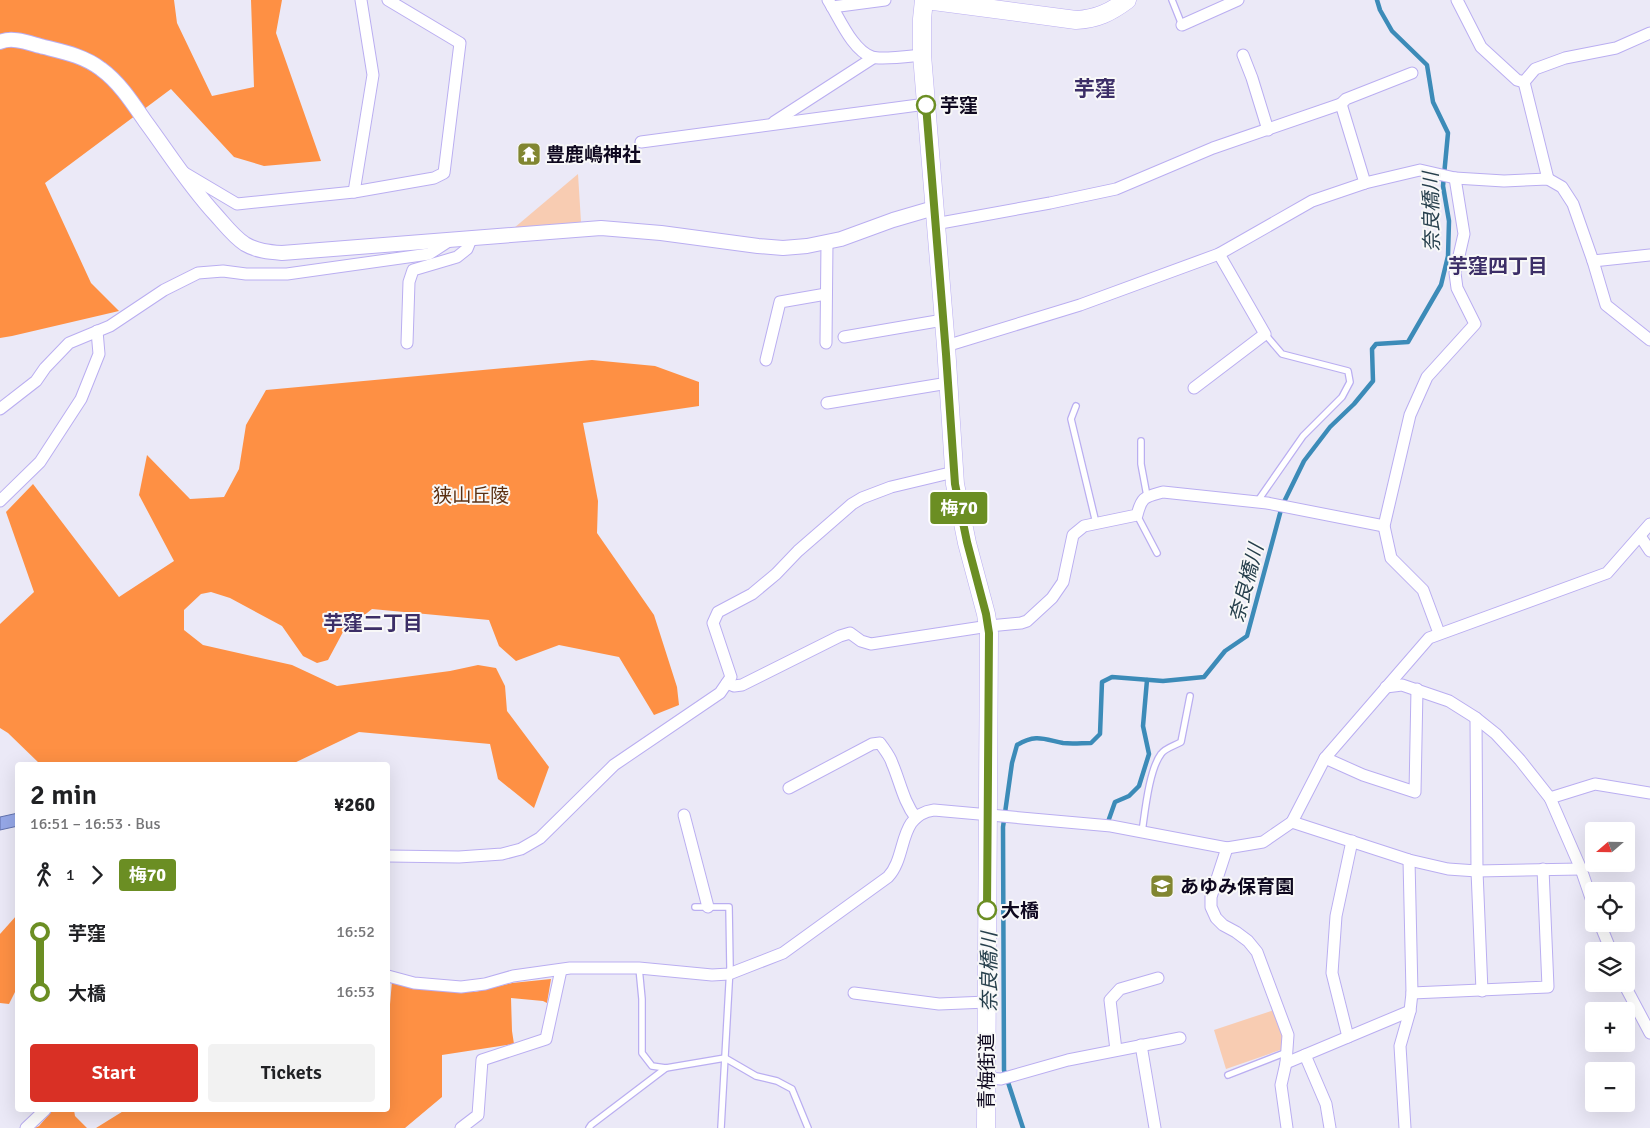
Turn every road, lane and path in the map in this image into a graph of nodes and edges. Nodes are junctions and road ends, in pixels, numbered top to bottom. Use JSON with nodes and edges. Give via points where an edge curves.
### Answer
{"nodes":[{"id":1,"x":361,"y":0,"type":"edge"},
{"id":2,"x":388,"y":0,"type":"edge"},
{"id":3,"x":885,"y":0,"type":"edge"},
{"id":4,"x":925,"y":0,"type":"edge"},
{"id":5,"x":1172,"y":0,"type":"edge"},
{"id":6,"x":1238,"y":0,"type":"edge"},
{"id":7,"x":1457,"y":0,"type":"edge"},
{"id":8,"x":1122,"y":2,"type":"edge"},
{"id":9,"x":830,"y":4,"type":"edge"},
{"id":10,"x":1182,"y":25,"type":"joint"},
{"id":11,"x":1650,"y":33,"type":"edge"},
{"id":12,"x":0,"y":42,"type":"edge"},
{"id":13,"x":922,"y":55,"type":"junction"},
{"id":14,"x":1243,"y":56,"type":"dead end"},
{"id":15,"x":874,"y":58,"type":"junction"},
{"id":16,"x":1412,"y":73,"type":"dead end"},
{"id":17,"x":1524,"y":82,"type":"junction"},
{"id":18,"x":926,"y":104,"type":"junction"},
{"id":19,"x":1341,"y":104,"type":"junction"},
{"id":20,"x":771,"y":124,"type":"junction"},
{"id":21,"x":1268,"y":130,"type":"junction"},
{"id":22,"x":641,"y":142,"type":"dead end"},
{"id":23,"x":182,"y":172,"type":"junction"},
{"id":24,"x":1453,"y":178,"type":"junction"},
{"id":25,"x":1548,"y":179,"type":"junction"},
{"id":26,"x":1365,"y":183,"type":"junction"},
{"id":27,"x":354,"y":192,"type":"junction"},
{"id":28,"x":935,"y":216,"type":"junction"},
{"id":29,"x":472,"y":237,"type":"junction"},
{"id":30,"x":454,"y":238,"type":"junction"},
{"id":31,"x":827,"y":242,"type":"junction"},
{"id":32,"x":1218,"y":254,"type":"junction"},
{"id":33,"x":1650,"y":255,"type":"edge"},
{"id":34,"x":1593,"y":261,"type":"junction"},
{"id":35,"x":826,"y":294,"type":"junction"},
{"id":36,"x":943,"y":320,"type":"junction"},
{"id":37,"x":97,"y":331,"type":"junction"},
{"id":38,"x":1266,"y":334,"type":"junction"},
{"id":39,"x":844,"y":338,"type":"dead end"},
{"id":40,"x":1650,"y":340,"type":"edge"},
{"id":41,"x":408,"y":343,"type":"dead end"},
{"id":42,"x":826,"y":343,"type":"dead end"},
{"id":43,"x":946,"y":346,"type":"junction"},
{"id":44,"x":766,"y":360,"type":"dead end"},
{"id":45,"x":948,"y":382,"type":"junction"},
{"id":46,"x":1194,"y":388,"type":"dead end"},
{"id":47,"x":828,"y":403,"type":"dead end"},
{"id":48,"x":1076,"y":406,"type":"dead end"},
{"id":49,"x":0,"y":409,"type":"edge"},
{"id":50,"x":1141,"y":440,"type":"dead end"},
{"id":51,"x":954,"y":472,"type":"junction"},
{"id":52,"x":1147,"y":496,"type":"junction"},
{"id":53,"x":0,"y":500,"type":"edge"},
{"id":54,"x":1256,"y":502,"type":"junction"},
{"id":55,"x":1137,"y":515,"type":"junction"},
{"id":56,"x":1096,"y":523,"type":"junction"},
{"id":57,"x":1650,"y":524,"type":"edge"},
{"id":58,"x":1384,"y":526,"type":"junction"},
{"id":59,"x":1640,"y":536,"type":"junction"},
{"id":60,"x":1650,"y":551,"type":"edge"},
{"id":61,"x":1157,"y":553,"type":"dead end"},
{"id":62,"x":989,"y":626,"type":"junction"},
{"id":63,"x":1439,"y":633,"type":"junction"},
{"id":64,"x":727,"y":683,"type":"junction"},
{"id":65,"x":1386,"y":686,"type":"junction"},
{"id":66,"x":1417,"y":689,"type":"junction"},
{"id":67,"x":1190,"y":696,"type":"dead end"},
{"id":68,"x":1476,"y":718,"type":"junction"},
{"id":69,"x":1325,"y":758,"type":"junction"},
{"id":70,"x":790,"y":788,"type":"dead end"},
{"id":71,"x":1650,"y":793,"type":"edge"},
{"id":72,"x":1550,"y":798,"type":"junction"},
{"id":73,"x":684,"y":815,"type":"dead end"},
{"id":74,"x":993,"y":816,"type":"junction"},
{"id":75,"x":916,"y":818,"type":"junction"},
{"id":76,"x":1292,"y":822,"type":"junction"},
{"id":77,"x":1142,"y":832,"type":"junction"},
{"id":78,"x":1352,"y":841,"type":"junction"},
{"id":79,"x":1227,"y":848,"type":"junction"},
{"id":80,"x":390,"y":856,"type":"edge"},
{"id":81,"x":1409,"y":860,"type":"junction"},
{"id":82,"x":1543,"y":869,"type":"junction"},
{"id":83,"x":1580,"y":869,"type":"junction"},
{"id":84,"x":1477,"y":871,"type":"junction"},
{"id":85,"x":1585,"y":883,"type":"edge"},
{"id":86,"x":695,"y":907,"type":"dead end"},
{"id":87,"x":708,"y":907,"type":"junction"},
{"id":88,"x":639,"y":968,"type":"junction"},
{"id":89,"x":561,"y":970,"type":"junction"},
{"id":90,"x":729,"y":974,"type":"junction"},
{"id":91,"x":390,"y":977,"type":"edge"},
{"id":92,"x":1158,"y":978,"type":"dead end"},
{"id":93,"x":1482,"y":991,"type":"junction"},
{"id":94,"x":1628,"y":992,"type":"edge"},
{"id":95,"x":854,"y":993,"type":"dead end"},
{"id":96,"x":1412,"y":993,"type":"junction"},
{"id":97,"x":987,"y":1002,"type":"junction"},
{"id":98,"x":1410,"y":1012,"type":"junction"},
{"id":99,"x":1650,"y":1033,"type":"edge"},
{"id":100,"x":1348,"y":1037,"type":"junction"},
{"id":101,"x":1180,"y":1038,"type":"dead end"},
{"id":102,"x":1141,"y":1045,"type":"junction"},
{"id":103,"x":1116,"y":1050,"type":"junction"},
{"id":104,"x":1305,"y":1055,"type":"junction"},
{"id":105,"x":1286,"y":1057,"type":"junction"},
{"id":106,"x":725,"y":1058,"type":"junction"},
{"id":107,"x":666,"y":1068,"type":"junction"},
{"id":108,"x":1228,"y":1075,"type":"dead end"},
{"id":109,"x":999,"y":1077,"type":"junction"},
{"id":110,"x":44,"y":1112,"type":"edge"},
{"id":111,"x":26,"y":1128,"type":"edge"},
{"id":112,"x":461,"y":1128,"type":"edge"},
{"id":113,"x":589,"y":1128,"type":"edge"},
{"id":114,"x":721,"y":1128,"type":"edge"},
{"id":115,"x":808,"y":1128,"type":"edge"},
{"id":116,"x":986,"y":1128,"type":"edge"},
{"id":117,"x":1155,"y":1128,"type":"edge"},
{"id":118,"x":1287,"y":1128,"type":"edge"},
{"id":119,"x":1330,"y":1128,"type":"edge"},
{"id":120,"x":1405,"y":1128,"type":"edge"}],
"edges":[{"from":1,"to":27,"type":"street","via":[[373,75]]},
{"from":2,"to":27,"type":"street","via":[[460,44],[444,173],[434,178]]},
{"from":3,"to":9,"type":"street"},
{"from":4,"to":8,"type":"main road","via":[[1076,20],[1102,16]]},
{"from":4,"to":13,"type":"main road","name":"青梅街道"},
{"from":5,"to":10,"type":"lane"},
{"from":6,"to":10,"type":"street"},
{"from":7,"to":17,"type":"street","via":[[1481,47],[1517,80]]},
{"from":9,"to":15,"type":"street","via":[[853,43]]},
{"from":11,"to":17,"type":"street","via":[[1616,48],[1565,58],[1536,69]]},
{"from":12,"to":23,"type":"street","via":[[16,40],[78,56],[100,68],[130,99]]},
{"from":13,"to":15,"type":"street"},
{"from":13,"to":18,"type":"main road","name":"青梅街道"},
{"from":14,"to":21,"type":"street"},
{"from":15,"to":20,"type":"street"},
{"from":16,"to":19,"type":"street","via":[[1346,98]]},
{"from":17,"to":25,"type":"street"},
{"from":18,"to":20,"type":"street"},
{"from":18,"to":28,"type":"main road","name":"青梅街道"},
{"from":19,"to":21,"type":"street"},
{"from":19,"to":26,"type":"street"},
{"from":20,"to":22,"type":"street"},
{"from":21,"to":28,"type":"street","via":[[1213,148],[1116,189],[1050,203]]},
{"from":23,"to":27,"type":"street","via":[[237,204]]},
{"from":23,"to":30,"type":"street","via":[[235,236],[245,244],[266,252]]},
{"from":24,"to":25,"type":"street"},
{"from":24,"to":26,"type":"street","via":[[1420,170]]},
{"from":24,"to":58,"type":"street","via":[[1464,234],[1455,273],[1457,288],[1475,324],[1426,377],[1410,415]]},
{"from":25,"to":34,"type":"street","via":[[1562,187],[1573,204]]},
{"from":26,"to":32,"type":"street","via":[[1312,201]]},
{"from":28,"to":31,"type":"street","via":[[893,220]]},
{"from":28,"to":36,"type":"main road","name":"青梅街道"},
{"from":29,"to":30,"type":"street"},
{"from":29,"to":31,"type":"street","via":[[601,228],[773,248]]},
{"from":29,"to":41,"type":"street","via":[[467,249],[457,257],[413,270],[409,282]]},
{"from":30,"to":37,"type":"street","via":[[429,254],[287,274],[198,273]]},
{"from":31,"to":35,"type":"street"},
{"from":32,"to":38,"type":"street"},
{"from":32,"to":43,"type":"street","via":[[1080,305]]},
{"from":33,"to":34,"type":"street"},
{"from":34,"to":40,"type":"street","via":[[1606,305]]},
{"from":35,"to":42,"type":"street"},
{"from":35,"to":44,"type":"street","via":[[780,302]]},
{"from":36,"to":39,"type":"street"},
{"from":36,"to":43,"type":"main road","name":"青梅街道"},
{"from":37,"to":49,"type":"street","via":[[69,343],[36,381]]},
{"from":37,"to":53,"type":"street","via":[[99,354],[81,399],[40,462]]},
{"from":38,"to":46,"type":"street"},
{"from":38,"to":54,"type":"lane","via":[[1282,354],[1348,371],[1350,382],[1342,398],[1303,436]]},
{"from":43,"to":45,"type":"main road","name":"青梅街道"},
{"from":45,"to":47,"type":"street"},
{"from":45,"to":51,"type":"main road","name":"青梅街道"},
{"from":48,"to":56,"type":"lane","via":[[1071,419]]},
{"from":50,"to":52,"type":"lane","via":[[1141,464]]},
{"from":51,"to":62,"type":"main road","name":"青梅街道","via":[[958,506]]},
{"from":51,"to":64,"type":"street","via":[[891,487],[862,498],[752,594],[718,612],[713,623],[731,677]]},
{"from":52,"to":54,"type":"street","via":[[1164,492]]},
{"from":52,"to":55,"type":"street","via":[[1141,502]]},
{"from":54,"to":58,"type":"street"},
{"from":55,"to":56,"type":"street"},
{"from":55,"to":61,"type":"lane"},
{"from":56,"to":62,"type":"street","via":[[1084,526],[1074,535],[1063,582],[1046,604],[1027,621]]},
{"from":57,"to":59,"type":"street"},
{"from":58,"to":63,"type":"street","via":[[1391,558],[1423,590]]},
{"from":59,"to":60,"type":"street"},
{"from":59,"to":63,"type":"street","via":[[1607,573]]},
{"from":62,"to":64,"type":"street","via":[[871,644],[850,633],[742,685]]},
{"from":62,"to":74,"type":"main road","name":"青梅街道"},
{"from":63,"to":65,"type":"street","via":[[1429,638]]},
{"from":64,"to":80,"type":"street","via":[[720,692],[614,766],[540,838],[521,849],[502,854],[459,857]]},
{"from":65,"to":66,"type":"street","via":[[1402,685]]},
{"from":65,"to":69,"type":"street"},
{"from":66,"to":68,"type":"street","via":[[1449,701]]},
{"from":66,"to":69,"type":"street","via":[[1415,792]]},
{"from":67,"to":77,"type":"lane","via":[[1181,742],[1166,749],[1157,762],[1148,792]]},
{"from":68,"to":72,"type":"street","via":[[1496,734]]},
{"from":68,"to":84,"type":"street"},
{"from":69,"to":76,"type":"street"},
{"from":70,"to":75,"type":"street","via":[[872,744],[880,743],[892,761],[898,782]]},
{"from":71,"to":72,"type":"street","via":[[1595,784]]},
{"from":72,"to":83,"type":"street"},
{"from":73,"to":87,"type":"street"},
{"from":74,"to":75,"type":"street","via":[[934,810]]},
{"from":74,"to":77,"type":"street","via":[[1111,826]]},
{"from":74,"to":97,"type":"main road","name":"青梅街道"},
{"from":75,"to":90,"type":"street","via":[[906,830],[898,862],[888,878],[783,953]]},
{"from":76,"to":78,"type":"street"},
{"from":76,"to":79,"type":"street","via":[[1263,842]]},
{"from":77,"to":79,"type":"street"},
{"from":78,"to":81,"type":"street"},
{"from":78,"to":100,"type":"street","via":[[1336,916],[1332,973]]},
{"from":79,"to":105,"type":"street","via":[[1211,897],[1211,908],[1223,925],[1248,941],[1258,952],[1288,1035]]},
{"from":81,"to":84,"type":"street","via":[[1448,869]]},
{"from":81,"to":96,"type":"street"},
{"from":82,"to":83,"type":"street"},
{"from":82,"to":84,"type":"street"},
{"from":82,"to":93,"type":"street","via":[[1548,987]]},
{"from":83,"to":85,"type":"street"},
{"from":84,"to":93,"type":"street"},
{"from":86,"to":87,"type":"lane"},
{"from":87,"to":90,"type":"lane","via":[[729,907]]},
{"from":88,"to":89,"type":"street"},
{"from":88,"to":90,"type":"street"},
{"from":88,"to":107,"type":"lane","via":[[642,1053],[652,1066]]},
{"from":89,"to":91,"type":"street","via":[[461,987],[414,983]]},
{"from":89,"to":112,"type":"street","via":[[546,1039],[482,1060],[478,1115]]},
{"from":90,"to":106,"type":"lane"},
{"from":92,"to":103,"type":"street","via":[[1120,989],[1110,1000]]},
{"from":93,"to":96,"type":"street"},
{"from":94,"to":99,"type":"street"},
{"from":95,"to":97,"type":"street","via":[[938,1004]]},
{"from":96,"to":98,"type":"street"},
{"from":97,"to":109,"type":"main road","name":"青梅街道"},
{"from":98,"to":100,"type":"street"},
{"from":98,"to":120,"type":"street","via":[[1400,1046]]},
{"from":100,"to":104,"type":"street"},
{"from":101,"to":102,"type":"street"},
{"from":102,"to":103,"type":"street"},
{"from":102,"to":117,"type":"street"},
{"from":103,"to":109,"type":"street"},
{"from":104,"to":105,"type":"street"},
{"from":104,"to":119,"type":"street","via":[[1326,1104]]},
{"from":105,"to":108,"type":"lane"},
{"from":105,"to":118,"type":"street","via":[[1281,1085]]},
{"from":106,"to":107,"type":"lane"},
{"from":106,"to":114,"type":"lane"},
{"from":106,"to":115,"type":"lane","via":[[756,1076],[792,1089]]},
{"from":107,"to":113,"type":"lane"},
{"from":109,"to":116,"type":"main road","name":"青梅街道"},
{"from":110,"to":111,"type":"street"}]}
